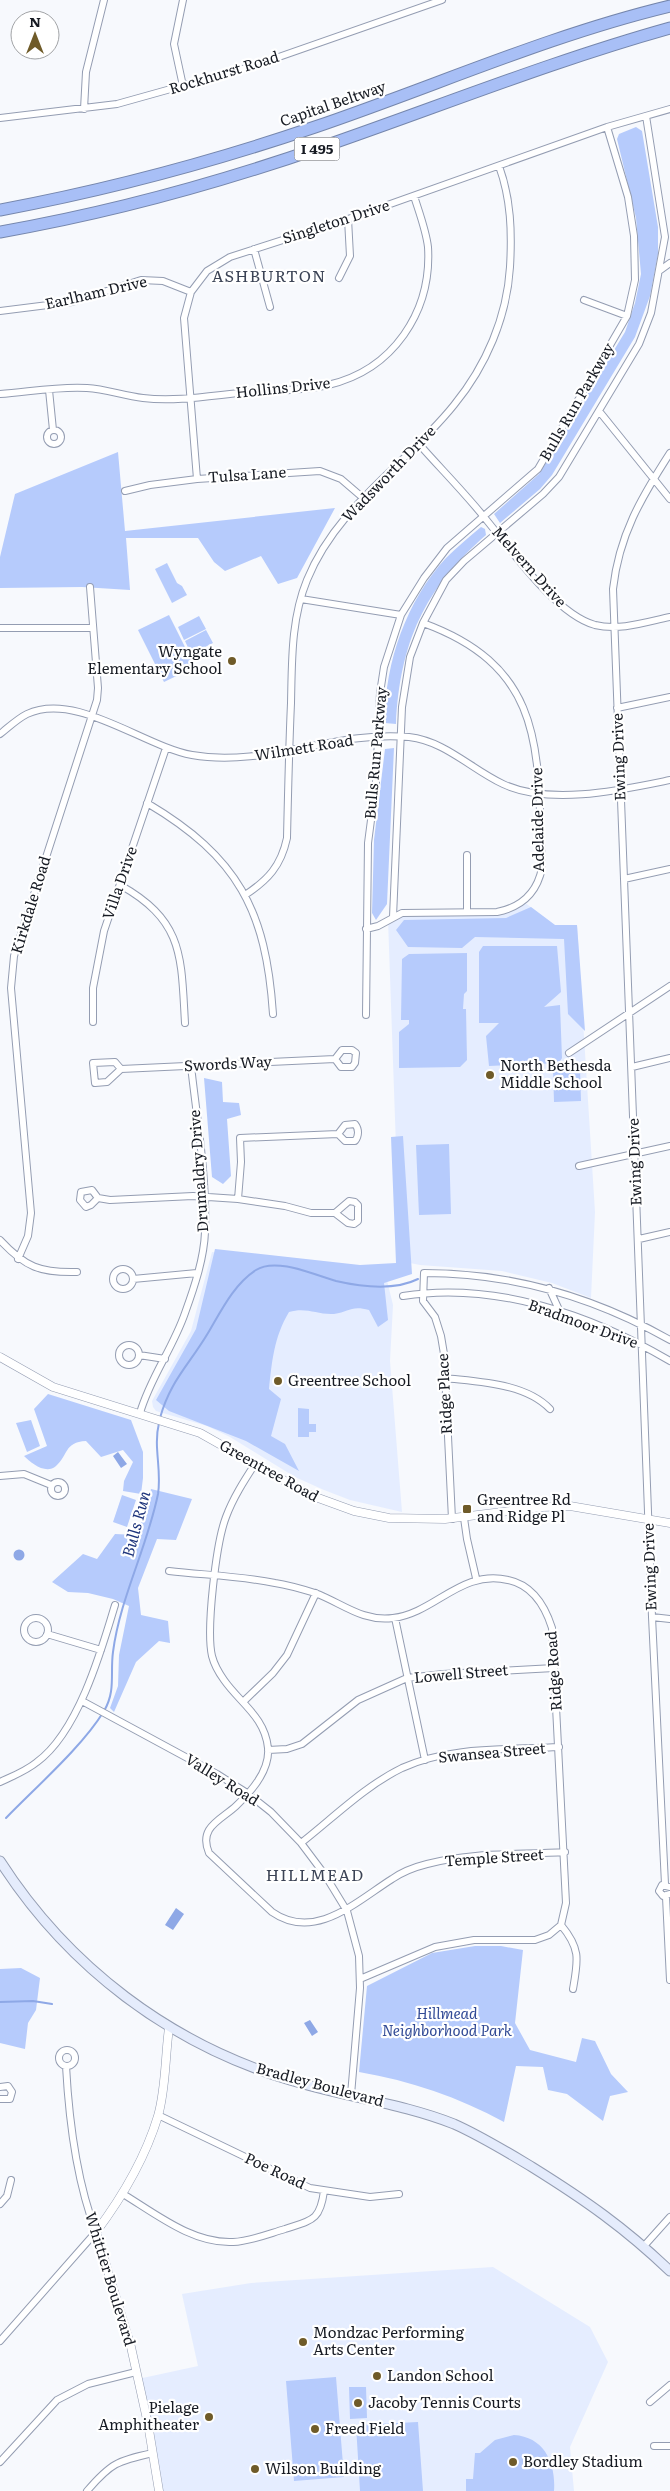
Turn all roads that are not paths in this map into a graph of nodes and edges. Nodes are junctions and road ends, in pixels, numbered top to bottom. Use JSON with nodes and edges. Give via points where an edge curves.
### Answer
{"nodes":[{"id":1,"x":104,"y":0,"type":"edge"},
{"id":2,"x":183,"y":0,"type":"edge"},
{"id":3,"x":442,"y":0,"type":"edge"},
{"id":4,"x":670,"y":0,"type":"edge"},
{"id":5,"x":670,"y":6,"type":"edge"},
{"id":6,"x":670,"y":28,"type":"edge"},
{"id":7,"x":577,"y":33,"type":"junction"},
{"id":8,"x":183,"y":86,"type":"junction"},
{"id":9,"x":84,"y":109,"type":"junction"},
{"id":10,"x":670,"y":109,"type":"edge"},
{"id":11,"x":646,"y":116,"type":"junction"},
{"id":12,"x":0,"y":118,"type":"edge"},
{"id":13,"x":607,"y":127,"type":"junction"},
{"id":14,"x":499,"y":166,"type":"junction"},
{"id":15,"x":414,"y":196,"type":"junction"},
{"id":16,"x":0,"y":210,"type":"edge"},
{"id":17,"x":348,"y":219,"type":"junction"},
{"id":18,"x":0,"y":232,"type":"edge"},
{"id":19,"x":667,"y":237,"type":"edge"},
{"id":20,"x":254,"y":249,"type":"junction"},
{"id":21,"x":670,"y":263,"type":"edge"},
{"id":22,"x":659,"y":271,"type":"junction"},
{"id":23,"x":339,"y":278,"type":"dead end"},
{"id":24,"x":191,"y":292,"type":"junction"},
{"id":25,"x":584,"y":300,"type":"dead end"},
{"id":26,"x":270,"y":307,"type":"dead end"},
{"id":27,"x":0,"y":311,"type":"edge"},
{"id":28,"x":626,"y":316,"type":"junction"},
{"id":29,"x":49,"y":390,"type":"junction"},
{"id":30,"x":0,"y":394,"type":"edge"},
{"id":31,"x":190,"y":397,"type":"junction"},
{"id":32,"x":599,"y":411,"type":"junction"},
{"id":33,"x":53,"y":430,"type":"dead end"},
{"id":34,"x":418,"y":443,"type":"junction"},
{"id":35,"x":670,"y":453,"type":"edge"},
{"id":36,"x":654,"y":478,"type":"junction"},
{"id":37,"x":197,"y":479,"type":"junction"},
{"id":38,"x":125,"y":491,"type":"dead end"},
{"id":39,"x":362,"y":497,"type":"junction"},
{"id":40,"x":670,"y":498,"type":"edge"},
{"id":41,"x":483,"y":515,"type":"junction"},
{"id":42,"x":497,"y":533,"type":"junction"},
{"id":43,"x":90,"y":587,"type":"dead end"},
{"id":44,"x":301,"y":599,"type":"junction"},
{"id":45,"x":401,"y":615,"type":"junction"},
{"id":46,"x":670,"y":617,"type":"edge"},
{"id":47,"x":423,"y":623,"type":"junction"},
{"id":48,"x":613,"y":626,"type":"junction"},
{"id":49,"x":0,"y":628,"type":"edge"},
{"id":50,"x":93,"y":628,"type":"junction"},
{"id":51,"x":670,"y":697,"type":"edge"},
{"id":52,"x":617,"y":708,"type":"junction"},
{"id":53,"x":92,"y":717,"type":"junction"},
{"id":54,"x":0,"y":734,"type":"edge"},
{"id":55,"x":378,"y":737,"type":"junction"},
{"id":56,"x":401,"y":737,"type":"junction"},
{"id":57,"x":166,"y":748,"type":"junction"},
{"id":58,"x":289,"y":750,"type":"junction"},
{"id":59,"x":670,"y":780,"type":"edge"},
{"id":60,"x":620,"y":790,"type":"junction"},
{"id":61,"x":538,"y":793,"type":"junction"},
{"id":62,"x":147,"y":803,"type":"junction"},
{"id":63,"x":468,"y":856,"type":"dead end"},
{"id":64,"x":670,"y":869,"type":"edge"},
{"id":65,"x":624,"y":879,"type":"junction"},
{"id":66,"x":120,"y":885,"type":"junction"},
{"id":67,"x":245,"y":895,"type":"junction"},
{"id":68,"x":468,"y":912,"type":"junction"},
{"id":69,"x":392,"y":917,"type":"junction"},
{"id":70,"x":366,"y":929,"type":"junction"},
{"id":71,"x":670,"y":986,"type":"edge"},
{"id":72,"x":629,"y":1012,"type":"junction"},
{"id":73,"x":273,"y":1014,"type":"dead end"},
{"id":74,"x":366,"y":1015,"type":"dead end"},
{"id":75,"x":93,"y":1022,"type":"dead end"},
{"id":76,"x":185,"y":1023,"type":"dead end"},
{"id":77,"x":569,"y":1053,"type":"dead end"},
{"id":78,"x":670,"y":1058,"type":"edge"},
{"id":79,"x":335,"y":1059,"type":"dead end"},
{"id":80,"x":191,"y":1066,"type":"junction"},
{"id":81,"x":632,"y":1066,"type":"junction"},
{"id":82,"x":121,"y":1069,"type":"junction"},
{"id":83,"x":338,"y":1134,"type":"dead end"},
{"id":84,"x":670,"y":1146,"type":"edge"},
{"id":85,"x":635,"y":1154,"type":"junction"},
{"id":86,"x":579,"y":1166,"type":"dead end"},
{"id":87,"x":98,"y":1198,"type":"dead end"},
{"id":88,"x":204,"y":1198,"type":"junction"},
{"id":89,"x":238,"y":1199,"type":"junction"},
{"id":90,"x":335,"y":1213,"type":"dead end"},
{"id":91,"x":670,"y":1232,"type":"edge"},
{"id":92,"x":639,"y":1239,"type":"junction"},
{"id":93,"x":0,"y":1240,"type":"edge"},
{"id":94,"x":18,"y":1259,"type":"junction"},
{"id":95,"x":77,"y":1272,"type":"dead end"},
{"id":96,"x":197,"y":1273,"type":"junction"},
{"id":97,"x":424,"y":1273,"type":"joint"},
{"id":98,"x":133,"y":1279,"type":"dead end"},
{"id":99,"x":549,"y":1288,"type":"junction"},
{"id":100,"x":423,"y":1292,"type":"junction"},
{"id":101,"x":403,"y":1296,"type":"dead end"},
{"id":102,"x":560,"y":1312,"type":"junction"},
{"id":103,"x":642,"y":1324,"type":"junction"},
{"id":104,"x":670,"y":1340,"type":"edge"},
{"id":105,"x":642,"y":1345,"type":"junction"},
{"id":106,"x":139,"y":1355,"type":"dead end"},
{"id":107,"x":0,"y":1357,"type":"edge"},
{"id":108,"x":165,"y":1359,"type":"junction"},
{"id":109,"x":670,"y":1362,"type":"edge"},
{"id":110,"x":445,"y":1378,"type":"junction"},
{"id":111,"x":550,"y":1409,"type":"dead end"},
{"id":112,"x":140,"y":1413,"type":"junction"},
{"id":113,"x":255,"y":1464,"type":"junction"},
{"id":114,"x":0,"y":1476,"type":"edge"},
{"id":115,"x":52,"y":1485,"type":"dead end"},
{"id":116,"x":464,"y":1518,"type":"junction"},
{"id":117,"x":452,"y":1519,"type":"junction"},
{"id":118,"x":648,"y":1520,"type":"junction"},
{"id":119,"x":670,"y":1524,"type":"edge"},
{"id":120,"x":169,"y":1572,"type":"dead end"},
{"id":121,"x":214,"y":1576,"type":"junction"},
{"id":122,"x":476,"y":1578,"type":"junction"},
{"id":123,"x":316,"y":1593,"type":"junction"},
{"id":124,"x":115,"y":1604,"type":"dead end"},
{"id":125,"x":652,"y":1617,"type":"junction"},
{"id":126,"x":395,"y":1618,"type":"junction"},
{"id":127,"x":670,"y":1619,"type":"edge"},
{"id":128,"x":47,"y":1634,"type":"dead end"},
{"id":129,"x":101,"y":1650,"type":"junction"},
{"id":130,"x":554,"y":1668,"type":"junction"},
{"id":131,"x":407,"y":1678,"type":"junction"},
{"id":132,"x":82,"y":1701,"type":"junction"},
{"id":133,"x":244,"y":1701,"type":"junction"},
{"id":134,"x":559,"y":1747,"type":"junction"},
{"id":135,"x":268,"y":1750,"type":"junction"},
{"id":136,"x":425,"y":1760,"type":"junction"},
{"id":137,"x":0,"y":1782,"type":"edge"},
{"id":138,"x":247,"y":1793,"type":"junction"},
{"id":139,"x":662,"y":1806,"type":"junction"},
{"id":140,"x":670,"y":1806,"type":"edge"},
{"id":141,"x":301,"y":1843,"type":"junction"},
{"id":142,"x":565,"y":1852,"type":"junction"},
{"id":143,"x":0,"y":1861,"type":"edge"},
{"id":144,"x":668,"y":1886,"type":"edge"},
{"id":145,"x":668,"y":1895,"type":"edge"},
{"id":146,"x":346,"y":1911,"type":"junction"},
{"id":147,"x":561,"y":1925,"type":"junction"},
{"id":148,"x":360,"y":1979,"type":"junction"},
{"id":149,"x":670,"y":1980,"type":"edge"},
{"id":150,"x":573,"y":1989,"type":"dead end"},
{"id":151,"x":169,"y":2028,"type":"junction"},
{"id":152,"x":66,"y":2066,"type":"dead end"},
{"id":153,"x":0,"y":2087,"type":"edge"},
{"id":154,"x":351,"y":2095,"type":"junction"},
{"id":155,"x":0,"y":2099,"type":"edge"},
{"id":156,"x":158,"y":2115,"type":"junction"},
{"id":157,"x":11,"y":2180,"type":"dead end"},
{"id":158,"x":324,"y":2191,"type":"junction"},
{"id":159,"x":123,"y":2194,"type":"junction"},
{"id":160,"x":399,"y":2194,"type":"dead end"},
{"id":161,"x":0,"y":2204,"type":"edge"},
{"id":162,"x":670,"y":2217,"type":"edge"},
{"id":163,"x":96,"y":2232,"type":"junction"},
{"id":164,"x":644,"y":2246,"type":"junction"},
{"id":165,"x":670,"y":2271,"type":"edge"},
{"id":166,"x":0,"y":2340,"type":"edge"},
{"id":167,"x":136,"y":2372,"type":"junction"},
{"id":168,"x":670,"y":2384,"type":"edge"},
{"id":169,"x":650,"y":2402,"type":"dead end"},
{"id":170,"x":654,"y":2446,"type":"dead end"},
{"id":171,"x":670,"y":2446,"type":"edge"},
{"id":172,"x":154,"y":2453,"type":"junction"},
{"id":173,"x":0,"y":2462,"type":"edge"},
{"id":174,"x":87,"y":2491,"type":"edge"},
{"id":175,"x":159,"y":2491,"type":"edge"}],
"edges":[{"from":1,"to":9,"type":"street","via":[[86,72]]},
{"from":2,"to":8,"type":"street","via":[[174,44]]},
{"from":3,"to":8,"type":"street","name":"Rockhurst Road","via":[[253,66]]},
{"from":4,"to":7,"type":"highway"},
{"from":5,"to":7,"type":"highway","name":"Capital Beltway","number":"I 495"},
{"from":6,"to":18,"type":"highway","number":"I 495","via":[[585,54],[271,164],[146,199]]},
{"from":7,"to":16,"type":"highway","name":"Capital Beltway","number":"I 495","via":[[214,159],[116,185]]},
{"from":8,"to":9,"type":"street","name":"Rockhurst Road","via":[[117,104]]},
{"from":9,"to":12,"type":"street","name":"Rockhurst Road"},
{"from":10,"to":11,"type":"street","name":"Singleton Drive"},
{"from":11,"to":13,"type":"street","name":"Singleton Drive"},
{"from":11,"to":19,"type":"street","name":"Bulls Run Parkway"},
{"from":13,"to":14,"type":"street","name":"Singleton Drive"},
{"from":13,"to":28,"type":"street","name":"Bulls Run Parkway","via":[[628,197],[634,236],[635,280]]},
{"from":14,"to":15,"type":"street","name":"Singleton Drive"},
{"from":14,"to":34,"type":"street","name":"Wadsworth Drive","via":[[511,214],[512,241],[504,309],[492,342],[472,379],[454,405]]},
{"from":15,"to":17,"type":"street","name":"Singleton Drive"},
{"from":15,"to":31,"type":"street","name":"Hollins Drive","via":[[428,245],[425,289],[411,326],[380,361],[358,375],[328,385]]},
{"from":17,"to":20,"type":"street","name":"Singleton Drive"},
{"from":17,"to":23,"type":"street","via":[[350,256]]},
{"from":19,"to":22,"type":"street","name":"Bulls Run Parkway"},
{"from":20,"to":24,"type":"street","name":"Singleton Drive","via":[[216,264]]},
{"from":20,"to":26,"type":"street"},
{"from":21,"to":22,"type":"street"},
{"from":22,"to":32,"type":"street","name":"Bulls Run Parkway","via":[[651,313],[639,344]]},
{"from":24,"to":27,"type":"street","name":"Earlham Drive","via":[[163,281],[141,280],[72,302]]},
{"from":24,"to":31,"type":"street","name":"Singleton Drive","via":[[184,318]]},
{"from":25,"to":28,"type":"street"},
{"from":28,"to":41,"type":"street","name":"Bulls Run Parkway","via":[[538,468]]},
{"from":29,"to":30,"type":"street","name":"Hollins Drive"},
{"from":29,"to":31,"type":"street","name":"Hollins Drive","via":[[87,388],[142,398]]},
{"from":29,"to":33,"type":"street"},
{"from":31,"to":37,"type":"street","name":"Singleton Drive"},
{"from":32,"to":36,"type":"street"},
{"from":32,"to":42,"type":"street","name":"Bulls Run Parkway","via":[[558,477]]},
{"from":34,"to":39,"type":"street","name":"Wadsworth Drive"},
{"from":34,"to":41,"type":"street","name":"Melvern Drive"},
{"from":35,"to":36,"type":"street","name":"Ewing Drive"},
{"from":36,"to":40,"type":"street"},
{"from":36,"to":48,"type":"street","name":"Ewing Drive","via":[[623,537],[616,560]]},
{"from":37,"to":38,"type":"street","name":"Tulsa Lane"},
{"from":37,"to":39,"type":"street","name":"Tulsa Lane","via":[[320,471],[340,480]]},
{"from":39,"to":44,"type":"street","name":"Wadsworth Drive","via":[[327,542]]},
{"from":41,"to":42,"type":"street","name":"Melvern Drive"},
{"from":41,"to":45,"type":"street","name":"Bulls Run Parkway","via":[[447,548]]},
{"from":42,"to":47,"type":"street","name":"Bulls Run Parkway","via":[[446,580]]},
{"from":42,"to":48,"type":"street","name":"Melvern Drive","via":[[547,591],[569,611],[596,625]]},
{"from":43,"to":50,"type":"street","name":"Kirkdale Road"},
{"from":44,"to":45,"type":"street"},
{"from":44,"to":58,"type":"street","name":"Wadsworth Drive","via":[[293,640]]},
{"from":45,"to":55,"type":"street","name":"Bulls Run Parkway","via":[[384,667]]},
{"from":46,"to":48,"type":"street","name":"Melvern Drive","via":[[627,627]]},
{"from":47,"to":56,"type":"street","name":"Bulls Run Parkway","via":[[410,656]]},
{"from":47,"to":61,"type":"street","name":"Adelaide Drive","via":[[470,644],[504,676],[525,710],[534,736]]},
{"from":48,"to":52,"type":"street","name":"Ewing Drive"},
{"from":49,"to":50,"type":"street"},
{"from":50,"to":53,"type":"street","name":"Kirkdale Road","via":[[98,688]]},
{"from":51,"to":52,"type":"street"},
{"from":52,"to":60,"type":"street","name":"Ewing Drive"},
{"from":53,"to":54,"type":"street","name":"Wilmett Road","via":[[65,709],[41,710],[15,721]]},
{"from":53,"to":57,"type":"street","name":"Wilmett Road"},
{"from":53,"to":94,"type":"street","name":"Kirkdale Road","via":[[14,956],[11,988],[31,1213],[28,1236]]},
{"from":55,"to":56,"type":"street","name":"Wilmett Road"},
{"from":55,"to":58,"type":"street","name":"Wilmett Road"},
{"from":55,"to":70,"type":"street","name":"Bulls Run Parkway","via":[[368,843]]},
{"from":56,"to":61,"type":"street","name":"Wilmett Road","via":[[440,747],[504,784]]},
{"from":56,"to":69,"type":"street","name":"Bulls Run Parkway"},
{"from":57,"to":58,"type":"street","name":"Wilmett Road","via":[[222,758]]},
{"from":57,"to":62,"type":"street","name":"Villa Drive"},
{"from":58,"to":67,"type":"street","name":"Wadsworth Drive","via":[[284,853],[270,877]]},
{"from":59,"to":60,"type":"street","name":"Wilmett Road"},
{"from":60,"to":61,"type":"street","name":"Wilmett Road"},
{"from":60,"to":65,"type":"street","name":"Ewing Drive"},
{"from":61,"to":68,"type":"street","name":"Adelaide Drive","via":[[542,868],[532,893],[509,910]]},
{"from":62,"to":66,"type":"street","name":"Villa Drive"},
{"from":62,"to":67,"type":"street","via":[[204,842]]},
{"from":63,"to":68,"type":"street"},
{"from":64,"to":65,"type":"street"},
{"from":65,"to":72,"type":"street","name":"Ewing Drive"},
{"from":66,"to":75,"type":"street","name":"Villa Drive","via":[[96,963]]},
{"from":66,"to":76,"type":"street","via":[[151,905],[173,935],[181,962]]},
{"from":67,"to":73,"type":"street","via":[[265,948]]},
{"from":68,"to":69,"type":"street","name":"Adelaide Drive","via":[[402,913]]},
{"from":69,"to":70,"type":"street","name":"Adelaide Drive"},
{"from":70,"to":74,"type":"street","name":"Bulls Run Parkway"},
{"from":71,"to":72,"type":"street"},
{"from":72,"to":77,"type":"street"},
{"from":72,"to":81,"type":"street","name":"Ewing Drive"},
{"from":78,"to":81,"type":"street"},
{"from":79,"to":80,"type":"street","name":"Swords Way"},
{"from":80,"to":82,"type":"street","name":"Swords Way"},
{"from":80,"to":88,"type":"street","name":"Drumaldry Drive"},
{"from":81,"to":85,"type":"street","name":"Ewing Drive"},
{"from":82,"to":82,"type":"street","name":"Swords Way","via":[[115,1062],[93,1063],[95,1083],[108,1082]]},
{"from":83,"to":89,"type":"street","via":[[240,1138]]},
{"from":84,"to":85,"type":"street"},
{"from":85,"to":86,"type":"street"},
{"from":85,"to":92,"type":"street","name":"Ewing Drive"},
{"from":87,"to":88,"type":"street"},
{"from":88,"to":89,"type":"street"},
{"from":88,"to":96,"type":"street","name":"Drumaldry Drive","via":[[205,1234]]},
{"from":89,"to":90,"type":"street","via":[[311,1213]]},
{"from":91,"to":92,"type":"street"},
{"from":92,"to":103,"type":"street","name":"Ewing Drive"},
{"from":93,"to":94,"type":"street"},
{"from":94,"to":95,"type":"street","via":[[42,1270]]},
{"from":96,"to":98,"type":"street"},
{"from":96,"to":108,"type":"street","name":"Drumaldry Drive"},
{"from":97,"to":99,"type":"street","name":"Bradmoor Drive","via":[[487,1276]]},
{"from":97,"to":100,"type":"street","name":"Ridge Place"},
{"from":99,"to":102,"type":"street"},
{"from":99,"to":103,"type":"street","name":"Bradmoor Drive"},
{"from":100,"to":101,"type":"street","name":"Bradmoor Drive"},
{"from":100,"to":102,"type":"street","name":"Bradmoor Drive","via":[[496,1296]]},
{"from":100,"to":110,"type":"street","name":"Ridge Place","via":[[423,1301],[441,1336]]},
{"from":102,"to":105,"type":"street","name":"Bradmoor Drive"},
{"from":103,"to":104,"type":"street","name":"Bradmoor Drive"},
{"from":103,"to":105,"type":"street","name":"Ewing Drive"},
{"from":105,"to":109,"type":"street","name":"Bradmoor Drive"},
{"from":105,"to":118,"type":"street","name":"Ewing Drive"},
{"from":106,"to":108,"type":"street"},
{"from":107,"to":112,"type":"street","name":"Greentree Road","via":[[53,1387]]},
{"from":108,"to":112,"type":"street","name":"Drumaldry Drive","via":[[147,1391]]},
{"from":110,"to":111,"type":"street","via":[[516,1390],[535,1397]]},
{"from":110,"to":117,"type":"street","name":"Ridge Place"},
{"from":112,"to":113,"type":"street","name":"Greentree Road","via":[[212,1439]]},
{"from":113,"to":117,"type":"street","name":"Greentree Road","via":[[310,1495],[344,1509],[389,1518]]},
{"from":113,"to":121,"type":"street","via":[[237,1491],[225,1518]]},
{"from":114,"to":115,"type":"street","via":[[24,1474]]},
{"from":116,"to":117,"type":"street","name":"Greentree Road"},
{"from":116,"to":118,"type":"street","name":"Greentree Road","via":[[555,1506],[594,1509]]},
{"from":116,"to":122,"type":"street"},
{"from":118,"to":119,"type":"street","name":"Greentree Road"},
{"from":118,"to":125,"type":"street","name":"Ewing Drive"},
{"from":120,"to":121,"type":"street"},
{"from":121,"to":123,"type":"street","via":[[274,1582]]},
{"from":121,"to":133,"type":"street","via":[[212,1654],[224,1681]]},
{"from":122,"to":126,"type":"street","via":[[409,1614]]},
{"from":122,"to":130,"type":"street","name":"Ridge Road","via":[[510,1580],[538,1598],[552,1628]]},
{"from":123,"to":126,"type":"street","via":[[368,1618]]},
{"from":123,"to":133,"type":"street","via":[[287,1655]]},
{"from":124,"to":129,"type":"street"},
{"from":125,"to":127,"type":"street"},
{"from":125,"to":139,"type":"street","name":"Ewing Drive"},
{"from":126,"to":131,"type":"street"},
{"from":128,"to":129,"type":"street"},
{"from":129,"to":132,"type":"street"},
{"from":130,"to":131,"type":"street","name":"Lowell Street"},
{"from":130,"to":134,"type":"street","name":"Ridge Road"},
{"from":131,"to":135,"type":"street","name":"Lowell Street","via":[[358,1700],[302,1744]]},
{"from":131,"to":136,"type":"street"},
{"from":132,"to":137,"type":"street","via":[[48,1753],[19,1774]]},
{"from":132,"to":138,"type":"street","name":"Valley Road"},
{"from":133,"to":135,"type":"street","via":[[263,1728]]},
{"from":134,"to":136,"type":"street","name":"Swansea Street","via":[[464,1752]]},
{"from":134,"to":142,"type":"street","name":"Ridge Road"},
{"from":135,"to":138,"type":"street","name":"Temple Street","via":[[264,1770]]},
{"from":136,"to":141,"type":"street","name":"Swansea Street","via":[[377,1782]]},
{"from":138,"to":141,"type":"street","name":"Valley Road"},
{"from":138,"to":146,"type":"street","name":"Temple Street","via":[[209,1828],[206,1841],[209,1853],[281,1918],[296,1923],[306,1922]]},
{"from":139,"to":140,"type":"street"},
{"from":139,"to":144,"type":"street","name":"Ewing Drive"},
{"from":141,"to":146,"type":"street","name":"Valley Road"},
{"from":142,"to":146,"type":"street","name":"Temple Street","via":[[465,1857],[429,1863],[393,1878]]},
{"from":142,"to":147,"type":"street","name":"Ridge Road","via":[[566,1903]]},
{"from":143,"to":151,"type":"main road","name":"Bradley Boulevard","via":[[35,1911],[72,1951],[112,1987]]},
{"from":144,"to":145,"type":"street","name":"Ewing Drive","via":[[661,1886],[659,1891],[661,1895]]},
{"from":145,"to":149,"type":"street"},
{"from":146,"to":148,"type":"street","name":"Valley Road","via":[[357,1947]]},
{"from":147,"to":148,"type":"street","via":[[549,1935],[535,1940],[474,1940],[434,1947]]},
{"from":147,"to":150,"type":"street","via":[[572,1938],[577,1954]]},
{"from":148,"to":154,"type":"street","name":"Valley Road"},
{"from":151,"to":154,"type":"main road","name":"Bradley Boulevard","via":[[262,2071]]},
{"from":151,"to":156,"type":"street"},
{"from":152,"to":163,"type":"street","name":"Whittier Boulevard","via":[[73,2136]]},
{"from":153,"to":155,"type":"street","via":[[8,2086],[12,2092],[10,2099]]},
{"from":154,"to":164,"type":"main road","name":"Bradley Boulevard","via":[[426,2114],[477,2135],[588,2202]]},
{"from":156,"to":158,"type":"street","name":"Poe Road","via":[[310,2188]]},
{"from":156,"to":159,"type":"street","via":[[144,2155]]},
{"from":157,"to":161,"type":"street","via":[[7,2196]]},
{"from":158,"to":159,"type":"street","via":[[322,2209],[313,2220],[233,2242],[196,2236]]},
{"from":158,"to":160,"type":"street","name":"Poe Road","via":[[370,2197]]},
{"from":159,"to":163,"type":"street"},
{"from":162,"to":164,"type":"street"},
{"from":163,"to":166,"type":"street"},
{"from":163,"to":167,"type":"street","name":"Whittier Boulevard"},
{"from":164,"to":165,"type":"main road","name":"Bradley Boulevard"},
{"from":167,"to":172,"type":"street","name":"Whittier Boulevard"},
{"from":167,"to":173,"type":"street","via":[[88,2384],[57,2400]]},
{"from":168,"to":169,"type":"street"},
{"from":170,"to":171,"type":"street"},
{"from":172,"to":174,"type":"street","via":[[122,2460],[107,2468]]},
{"from":172,"to":175,"type":"street","name":"Whittier Boulevard"}]}
